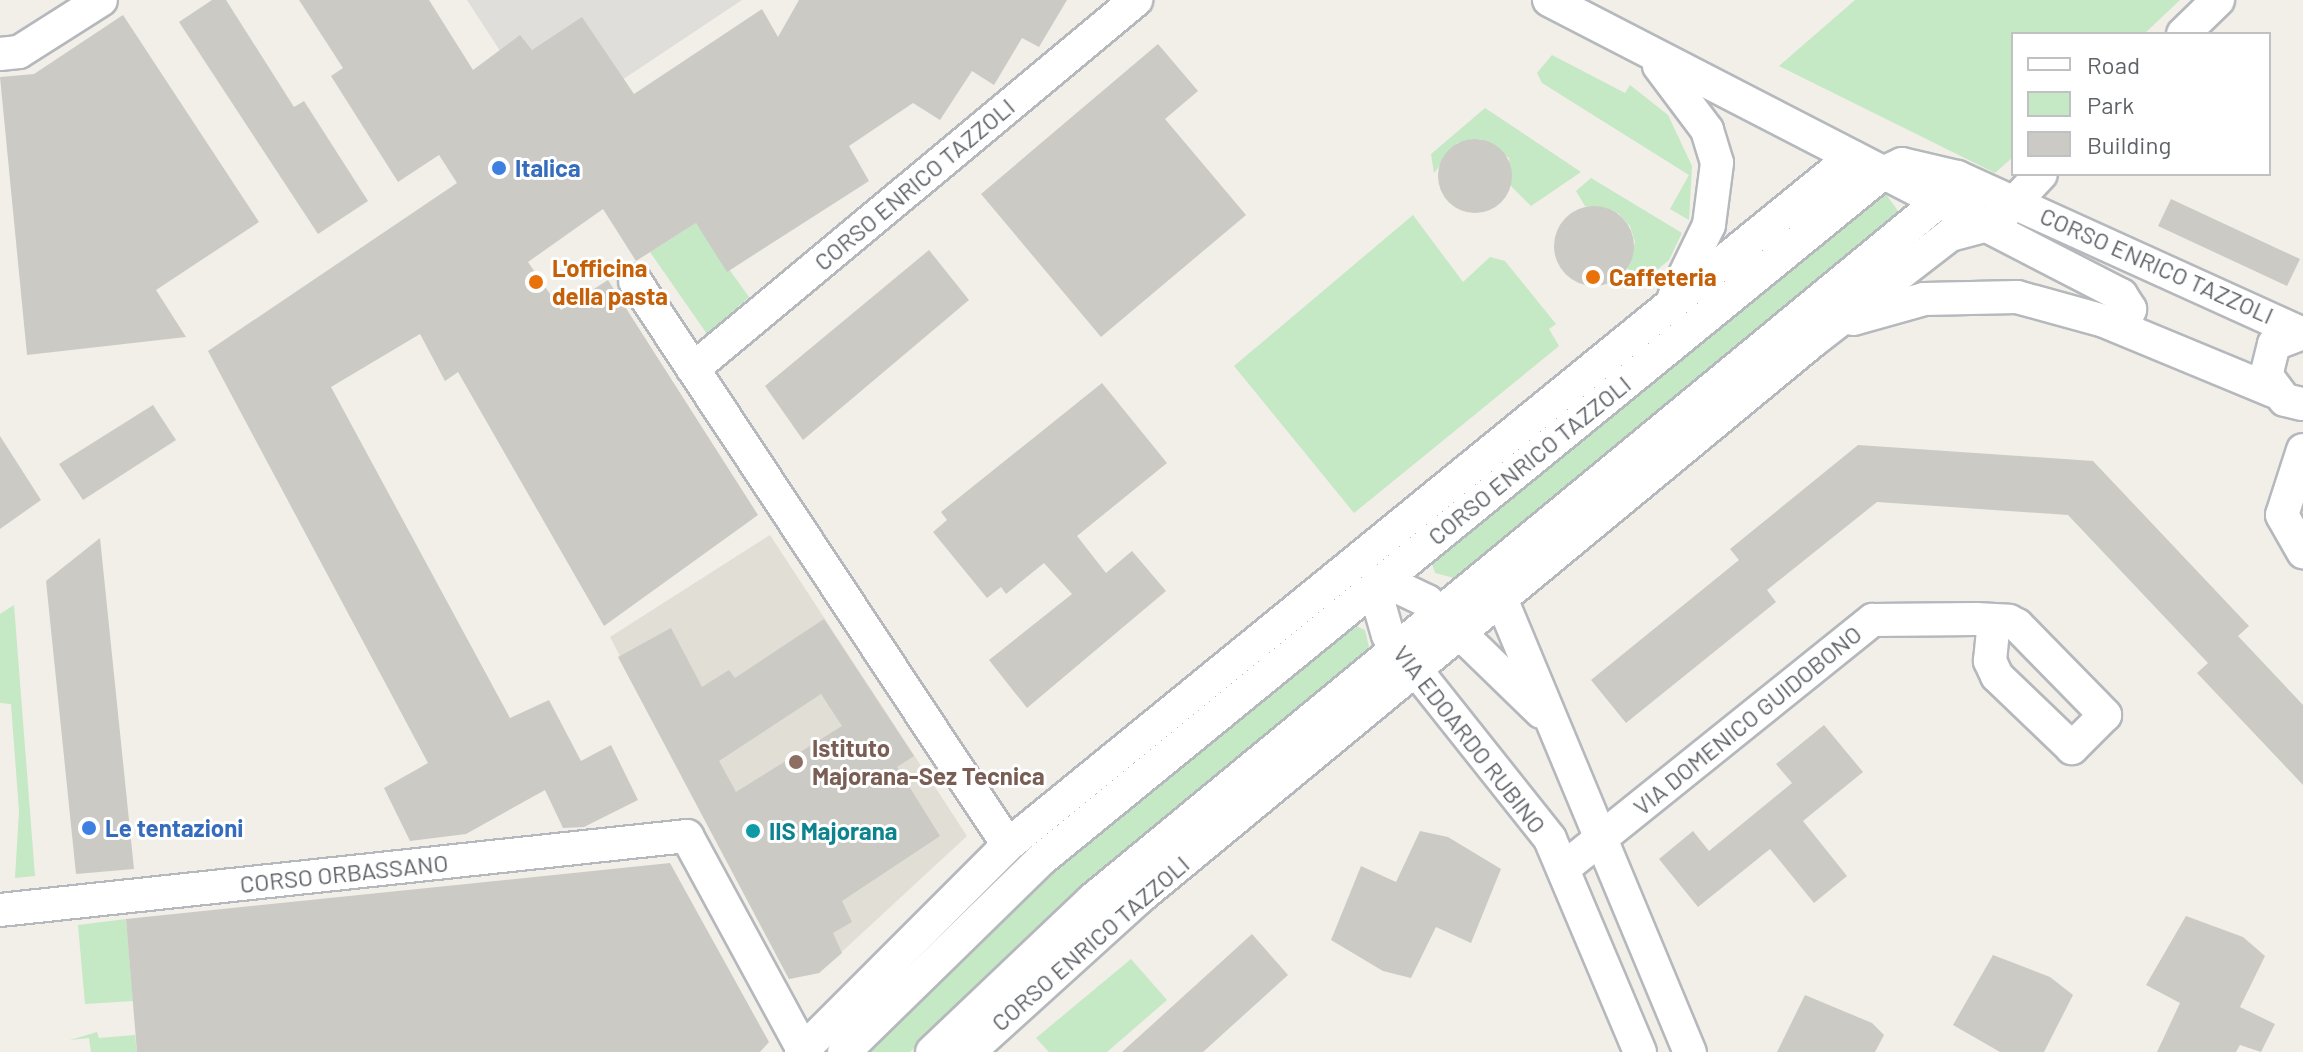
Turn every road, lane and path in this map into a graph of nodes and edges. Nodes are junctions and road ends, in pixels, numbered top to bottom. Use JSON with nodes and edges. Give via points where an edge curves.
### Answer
{"nodes":[{"id":1,"x":101,"y":0,"type":"edge"},
{"id":2,"x":1136,"y":0,"type":"edge"},
{"id":3,"x":1549,"y":0,"type":"edge"},
{"id":4,"x":2218,"y":0,"type":"edge"},
{"id":5,"x":2185,"y":32,"type":"edge"},
{"id":6,"x":1646,"y":51,"type":"junction"},
{"id":7,"x":0,"y":54,"type":"edge"},
{"id":8,"x":1852,"y":157,"type":"junction"},
{"id":9,"x":1883,"y":173,"type":"junction"},
{"id":10,"x":2039,"y":176,"type":"edge"},
{"id":11,"x":2015,"y":201,"type":"junction"},
{"id":12,"x":1936,"y":204,"type":"junction"},
{"id":13,"x":1983,"y":228,"type":"junction"},
{"id":14,"x":635,"y":281,"type":"dead end"},
{"id":15,"x":1663,"y":315,"type":"junction"},
{"id":16,"x":1830,"y":326,"type":"junction"},
{"id":17,"x":2123,"y":328,"type":"junction"},
{"id":18,"x":2300,"y":332,"type":"edge"},
{"id":19,"x":693,"y":369,"type":"junction"},
{"id":20,"x":2294,"y":404,"type":"edge"},
{"id":21,"x":2303,"y":450,"type":"edge"},
{"id":22,"x":2303,"y":552,"type":"edge"},
{"id":23,"x":1383,"y":580,"type":"junction"},
{"id":24,"x":1502,"y":601,"type":"junction"},
{"id":25,"x":1994,"y":620,"type":"dead end"},
{"id":26,"x":1452,"y":623,"type":"junction"},
{"id":27,"x":1407,"y":660,"type":"junction"},
{"id":28,"x":1547,"y":718,"type":"junction"},
{"id":29,"x":1176,"y":749,"type":"junction"},
{"id":30,"x":1116,"y":757,"type":"junction"},
{"id":31,"x":1287,"y":776,"type":"junction"},
{"id":32,"x":1233,"y":784,"type":"junction"},
{"id":33,"x":687,"y":836,"type":"joint"},
{"id":34,"x":1599,"y":839,"type":"junction"},
{"id":35,"x":1008,"y":845,"type":"junction"},
{"id":36,"x":1564,"y":868,"type":"junction"},
{"id":37,"x":0,"y":910,"type":"edge"},
{"id":38,"x":925,"y":928,"type":"junction"},
{"id":39,"x":891,"y":1002,"type":"junction"},
{"id":40,"x":802,"y":1051,"type":"edge"},
{"id":41,"x":844,"y":1052,"type":"edge"},
{"id":42,"x":932,"y":1052,"type":"edge"},
{"id":43,"x":969,"y":1052,"type":"edge"},
{"id":44,"x":1640,"y":1052,"type":"edge"},
{"id":45,"x":1690,"y":1052,"type":"edge"}],
"edges":[{"from":1,"to":7,"type":"street","via":[[19,52]]},
{"from":2,"to":19,"type":"street","name":"CORSO ENRICO TAZZOLI"},
{"from":3,"to":6,"type":"street","name":"CORSO ENRICO TAZZOLI"},
{"from":4,"to":5,"type":"street"},
{"from":6,"to":8,"type":"street","name":"CORSO ENRICO TAZZOLI"},
{"from":6,"to":15,"type":"street","name":"CORSO ENRICO TAZZOLI","via":[[1707,130],[1717,163],[1709,225]]},
{"from":8,"to":9,"type":"street","name":"CORSO ENRICO TAZZOLI"},
{"from":8,"to":15,"type":"street","name":"CORSO ENRICO TAZZOLI"},
{"from":9,"to":11,"type":"street","name":"CORSO ENRICO TAZZOLI","via":[[1902,164],[1930,168]]},
{"from":9,"to":12,"type":"street","name":"CORSO ENRICO TAZZOLI"},
{"from":9,"to":23,"type":"street","name":"CORSO ENRICO TAZZOLI"},
{"from":10,"to":11,"type":"street","name":"CORSO ENRICO TAZZOLI"},
{"from":11,"to":13,"type":"street","name":"CORSO ENRICO TAZZOLI"},
{"from":11,"to":18,"type":"street","name":"CORSO ENRICO TAZZOLI"},
{"from":12,"to":13,"type":"street","name":"CORSO ENRICO TAZZOLI"},
{"from":12,"to":26,"type":"street","name":"CORSO ENRICO TAZZOLI"},
{"from":13,"to":16,"type":"street","name":"CORSO ENRICO TAZZOLI","via":[[1950,235]]},
{"from":13,"to":17,"type":"street","name":"CORSO ENRICO TAZZOLI","via":[[2121,295],[2130,309]]},
{"from":14,"to":19,"type":"street"},
{"from":15,"to":30,"type":"street","name":"CORSO ENRICO TAZZOLI"},
{"from":16,"to":17,"type":"street","name":"CORSO ENRICO TAZZOLI","via":[[1924,299],[1998,296]]},
{"from":16,"to":24,"type":"street","name":"CORSO ENRICO TAZZOLI"},
{"from":17,"to":20,"type":"street","name":"CORSO ENRICO TAZZOLI"},
{"from":18,"to":20,"type":"street","via":[[2284,335],[2267,357]]},
{"from":19,"to":35,"type":"street"},
{"from":21,"to":22,"type":"street","via":[[2282,515]]},
{"from":23,"to":26,"type":"street","name":"VIA EDOARDO RUBINO","via":[[1411,588]]},
{"from":23,"to":27,"type":"street","name":"VIA EDOARDO RUBINO","via":[[1382,621]]},
{"from":23,"to":29,"type":"street","name":"CORSO ENRICO TAZZOLI"},
{"from":24,"to":26,"type":"street","name":"CORSO ENRICO TAZZOLI"},
{"from":24,"to":28,"type":"street","name":"VIA EDOARDO RUBINO"},
{"from":25,"to":34,"type":"street","name":"VIA DOMENICO GUIDOBONO","via":[[1873,620]]},
{"from":26,"to":27,"type":"street","name":"CORSO ENRICO TAZZOLI"},
{"from":26,"to":28,"type":"street","name":"VIA EDOARDO RUBINO"},
{"from":27,"to":31,"type":"street","name":"CORSO ENRICO TAZZOLI"},
{"from":27,"to":32,"type":"street","name":"CORSO ENRICO TAZZOLI"},
{"from":27,"to":36,"type":"street","name":"VIA EDOARDO RUBINO","via":[[1550,839]]},
{"from":28,"to":34,"type":"street","name":"VIA EDOARDO RUBINO"},
{"from":29,"to":30,"type":"street"},
{"from":29,"to":39,"type":"street","name":"CORSO ENRICO TAZZOLI","via":[[1043,858]]},
{"from":30,"to":35,"type":"street","name":"CORSO ENRICO TAZZOLI"},
{"from":31,"to":32,"type":"street"},
{"from":31,"to":43,"type":"street","name":"CORSO ENRICO TAZZOLI"},
{"from":32,"to":42,"type":"street","name":"CORSO ENRICO TAZZOLI","via":[[1081,910]]},
{"from":33,"to":37,"type":"street","name":"CORSO ORBASSANO"},
{"from":33,"to":40,"type":"street","name":"CORSO ENRICO TAZZOLI"},
{"from":34,"to":36,"type":"street","name":"VIA DOMENICO GUIDOBONO"},
{"from":34,"to":45,"type":"street","name":"VIA EDOARDO RUBINO"},
{"from":35,"to":38,"type":"street","name":"CORSO ENRICO TAZZOLI"},
{"from":36,"to":44,"type":"street","name":"VIA EDOARDO RUBINO"},
{"from":38,"to":39,"type":"street","name":"CORSO ENRICO TAZZOLI"},
{"from":38,"to":40,"type":"street","name":"CORSO ENRICO TAZZOLI"},
{"from":39,"to":41,"type":"street","name":"CORSO ENRICO TAZZOLI"}]}
